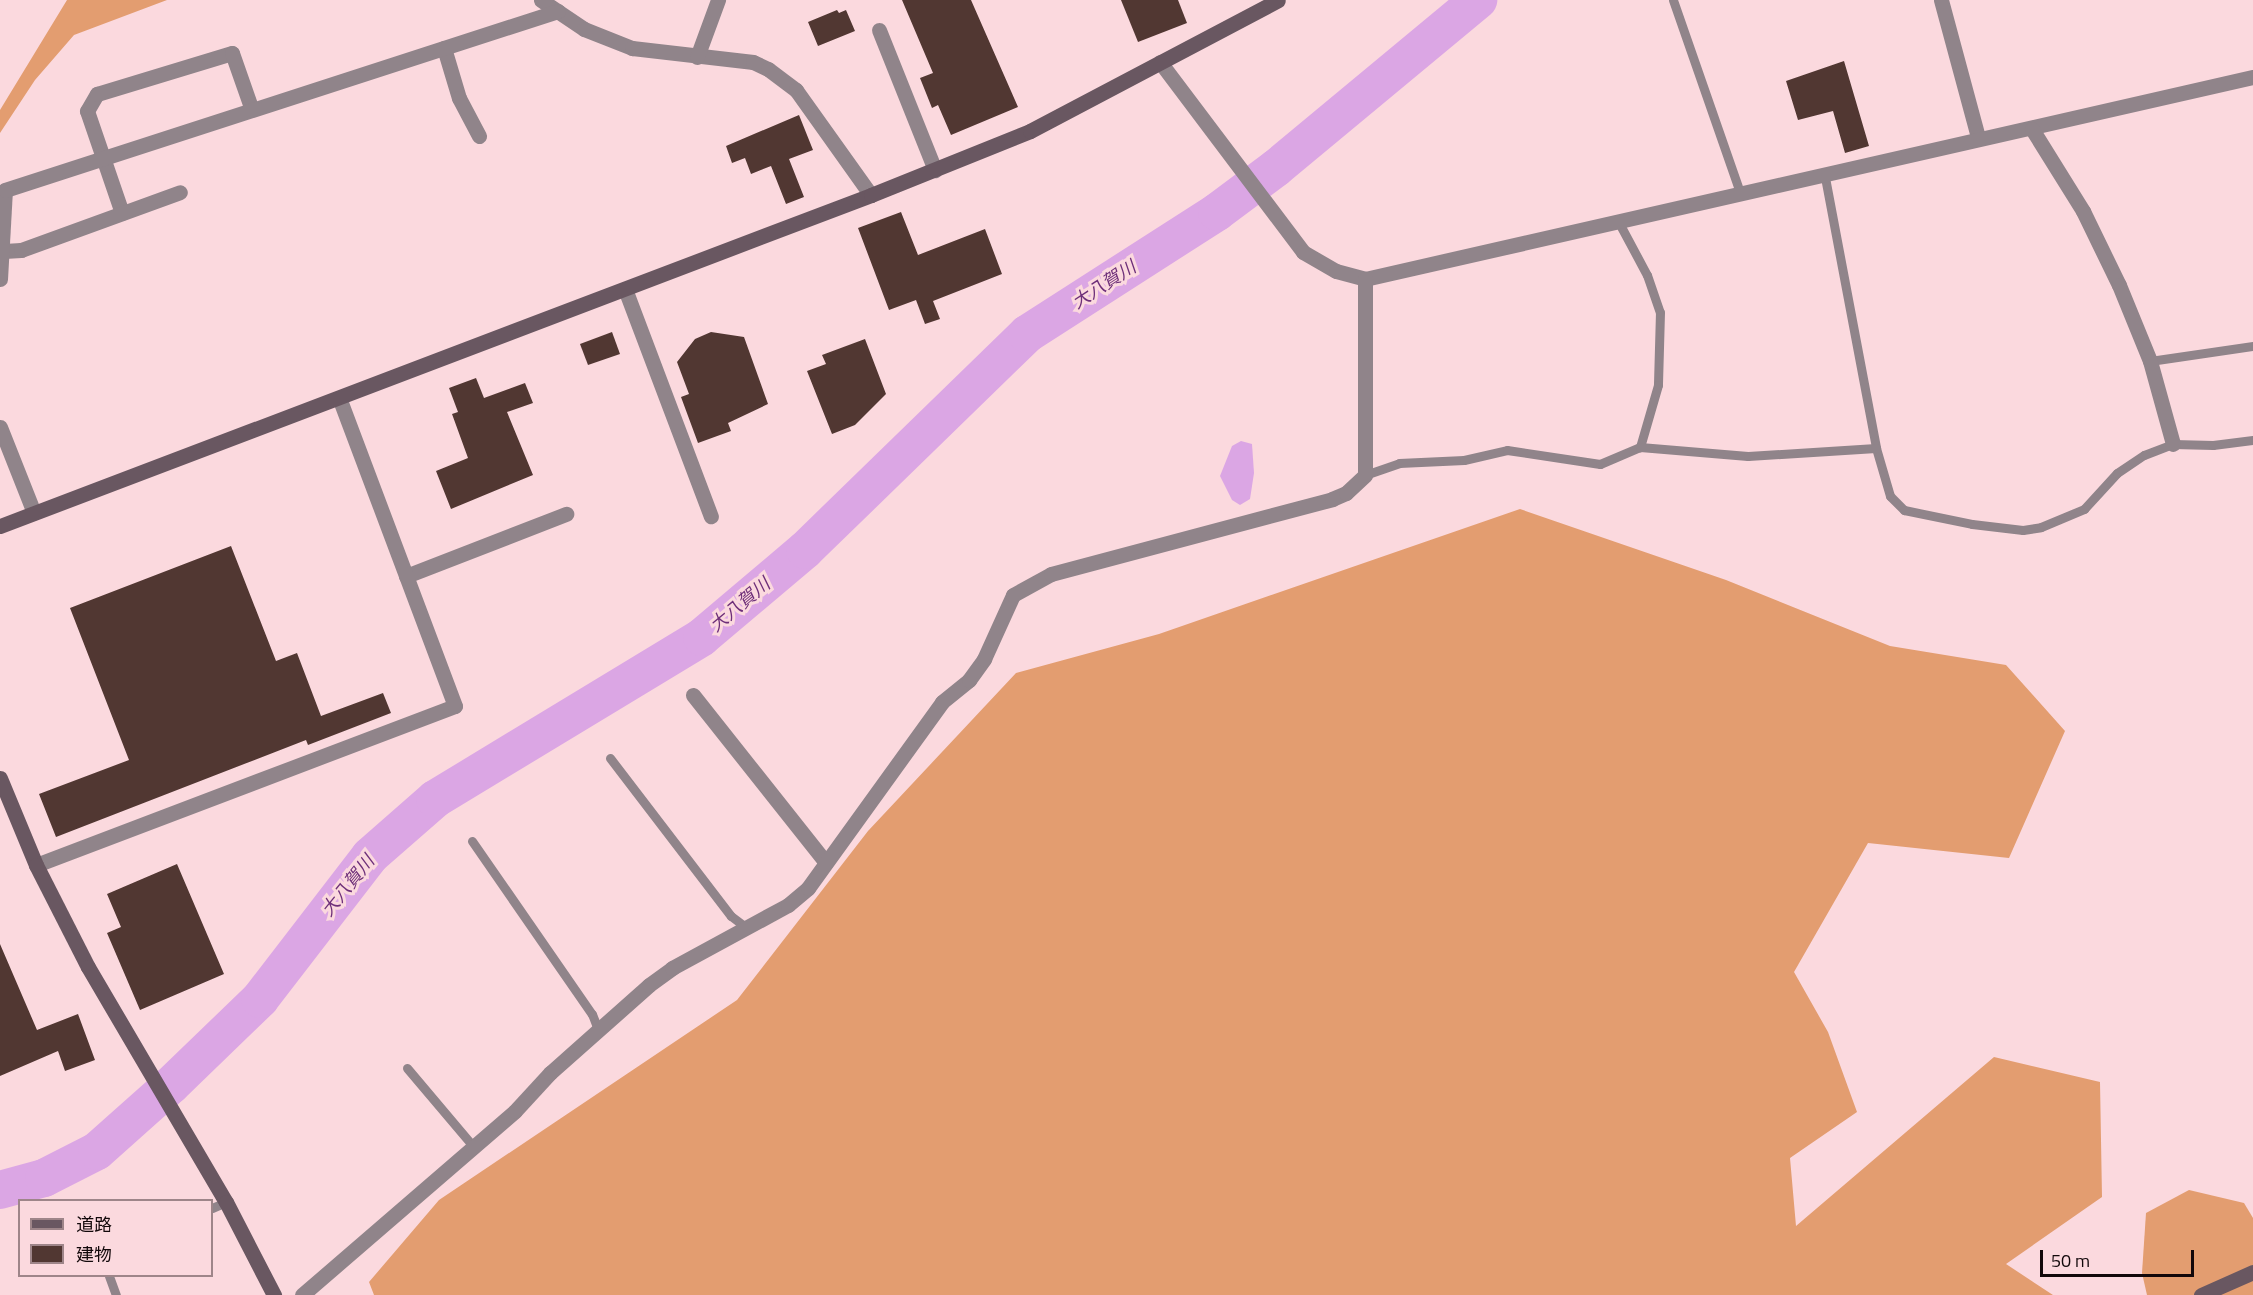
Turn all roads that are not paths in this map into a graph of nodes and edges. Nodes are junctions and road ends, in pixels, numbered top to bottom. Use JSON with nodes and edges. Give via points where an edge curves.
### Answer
{"nodes":[{"id":1,"x":542,"y":0,"type":"edge"},
{"id":2,"x":718,"y":0,"type":"edge"},
{"id":3,"x":1278,"y":0,"type":"edge"},
{"id":4,"x":1673,"y":0,"type":"edge"},
{"id":5,"x":1941,"y":0,"type":"edge"},
{"id":6,"x":558,"y":11,"type":"junction"},
{"id":7,"x":879,"y":30,"type":"dead end"},
{"id":8,"x":444,"y":48,"type":"junction"},
{"id":9,"x":697,"y":57,"type":"junction"},
{"id":10,"x":1160,"y":62,"type":"junction"},
{"id":11,"x":2253,"y":77,"type":"edge"},
{"id":12,"x":252,"y":110,"type":"junction"},
{"id":13,"x":2032,"y":129,"type":"junction"},
{"id":14,"x":479,"y":136,"type":"dead end"},
{"id":15,"x":1978,"y":137,"type":"junction"},
{"id":16,"x":104,"y":158,"type":"junction"},
{"id":17,"x":935,"y":170,"type":"junction"},
{"id":18,"x":1824,"y":172,"type":"junction"},
{"id":19,"x":180,"y":192,"type":"dead end"},
{"id":20,"x":1740,"y":192,"type":"junction"},
{"id":21,"x":872,"y":195,"type":"junction"},
{"id":22,"x":122,"y":213,"type":"junction"},
{"id":23,"x":1618,"y":221,"type":"junction"},
{"id":24,"x":4,"y":251,"type":"junction"},
{"id":25,"x":0,"y":279,"type":"edge"},
{"id":26,"x":1365,"y":279,"type":"junction"},
{"id":27,"x":625,"y":289,"type":"junction"},
{"id":28,"x":2253,"y":345,"type":"edge"},
{"id":29,"x":2150,"y":361,"type":"junction"},
{"id":30,"x":339,"y":398,"type":"junction"},
{"id":31,"x":0,"y":427,"type":"edge"},
{"id":32,"x":2253,"y":440,"type":"edge"},
{"id":33,"x":2173,"y":444,"type":"junction"},
{"id":34,"x":1640,"y":447,"type":"junction"},
{"id":35,"x":1876,"y":448,"type":"junction"},
{"id":36,"x":1365,"y":475,"type":"junction"},
{"id":37,"x":34,"y":513,"type":"junction"},
{"id":38,"x":566,"y":514,"type":"dead end"},
{"id":39,"x":711,"y":516,"type":"dead end"},
{"id":40,"x":0,"y":526,"type":"edge"},
{"id":41,"x":406,"y":576,"type":"junction"},
{"id":42,"x":693,"y":695,"type":"dead end"},
{"id":43,"x":610,"y":758,"type":"dead end"},
{"id":44,"x":0,"y":778,"type":"edge"},
{"id":45,"x":472,"y":841,"type":"dead end"},
{"id":46,"x":826,"y":863,"type":"junction"},
{"id":47,"x":36,"y":865,"type":"junction"},
{"id":48,"x":747,"y":928,"type":"junction"},
{"id":49,"x":598,"y":1030,"type":"junction"},
{"id":50,"x":407,"y":1068,"type":"dead end"},
{"id":51,"x":473,"y":1146,"type":"junction"},
{"id":52,"x":219,"y":1205,"type":"edge"},
{"id":53,"x":2253,"y":1272,"type":"edge"},
{"id":54,"x":110,"y":1277,"type":"edge"},
{"id":55,"x":116,"y":1295,"type":"edge"},
{"id":56,"x":274,"y":1295,"type":"edge"},
{"id":57,"x":302,"y":1295,"type":"edge"},
{"id":58,"x":2200,"y":1295,"type":"edge"}],
"edges":[{"from":1,"to":6,"type":"street"},
{"from":2,"to":9,"type":"street"},
{"from":3,"to":10,"type":"street"},
{"from":4,"to":20,"type":"lane"},
{"from":5,"to":15,"type":"street"},
{"from":6,"to":8,"type":"street"},
{"from":6,"to":9,"type":"street","via":[[612,41]]},
{"from":7,"to":17,"type":"street"},
{"from":8,"to":12,"type":"street"},
{"from":8,"to":14,"type":"street","via":[[459,98]]},
{"from":9,"to":21,"type":"street","via":[[753,63],[787,81]]},
{"from":10,"to":17,"type":"street","via":[[1030,131]]},
{"from":10,"to":26,"type":"street","via":[[1303,252],[1336,271]]},
{"from":11,"to":13,"type":"street"},
{"from":12,"to":16,"type":"street"},
{"from":12,"to":16,"type":"street","via":[[232,53],[97,94],[87,111]]},
{"from":13,"to":15,"type":"street"},
{"from":13,"to":29,"type":"street","via":[[2083,211]]},
{"from":15,"to":18,"type":"street"},
{"from":16,"to":22,"type":"street"},
{"from":16,"to":24,"type":"street","via":[[5,190]]},
{"from":17,"to":21,"type":"street"},
{"from":18,"to":20,"type":"street"},
{"from":18,"to":35,"type":"lane"},
{"from":19,"to":22,"type":"street"},
{"from":20,"to":23,"type":"street"},
{"from":21,"to":27,"type":"street"},
{"from":22,"to":24,"type":"street","via":[[21,250]]},
{"from":23,"to":26,"type":"street"},
{"from":23,"to":34,"type":"lane","via":[[1651,284],[1660,312],[1658,386]]},
{"from":24,"to":25,"type":"street"},
{"from":26,"to":36,"type":"street"},
{"from":27,"to":30,"type":"street"},
{"from":27,"to":39,"type":"street"},
{"from":28,"to":29,"type":"lane"},
{"from":29,"to":33,"type":"street"},
{"from":30,"to":37,"type":"street"},
{"from":30,"to":41,"type":"street"},
{"from":31,"to":37,"type":"street"},
{"from":32,"to":33,"type":"lane"},
{"from":33,"to":35,"type":"lane","via":[[2127,465],[2070,518],[2023,530],[1904,510],[1890,496]]},
{"from":34,"to":35,"type":"lane","via":[[1748,456]]},
{"from":34,"to":36,"type":"lane","via":[[1600,464],[1507,450],[1464,460],[1399,463]]},
{"from":36,"to":46,"type":"street","via":[[1346,493],[1332,499],[1051,574],[1012,595],[974,673],[942,702]]},
{"from":37,"to":40,"type":"street"},
{"from":38,"to":41,"type":"street"},
{"from":41,"to":47,"type":"street","via":[[455,706]]},
{"from":42,"to":46,"type":"street"},
{"from":43,"to":48,"type":"lane","via":[[731,916]]},
{"from":44,"to":47,"type":"street"},
{"from":45,"to":49,"type":"lane","via":[[592,1014]]},
{"from":46,"to":48,"type":"street","via":[[808,888],[788,905]]},
{"from":47,"to":52,"type":"street"},
{"from":48,"to":49,"type":"street","via":[[672,968]]},
{"from":49,"to":51,"type":"street"},
{"from":50,"to":51,"type":"lane"},
{"from":51,"to":57,"type":"street"},
{"from":52,"to":56,"type":"street"},
{"from":53,"to":58,"type":"street"},
{"from":54,"to":55,"type":"lane"}]}
